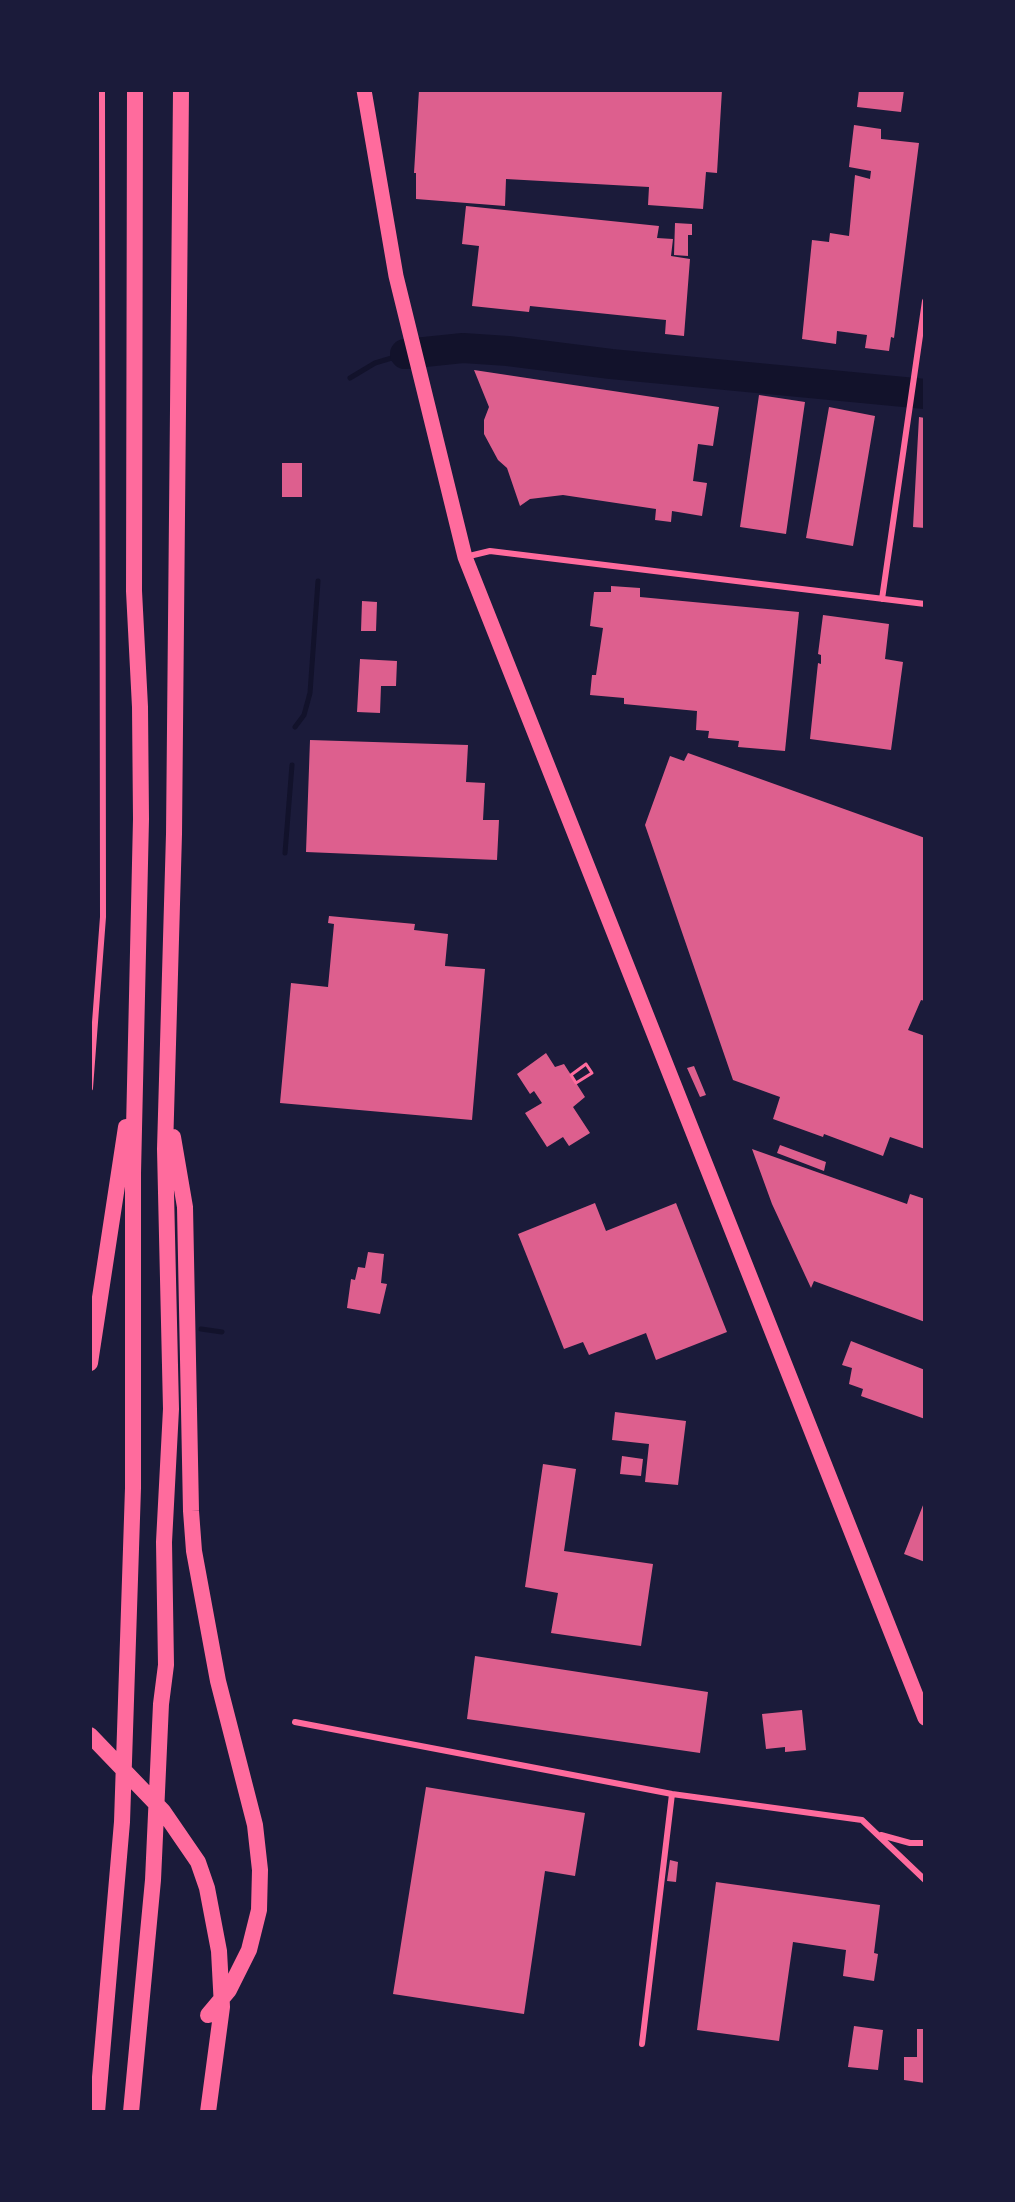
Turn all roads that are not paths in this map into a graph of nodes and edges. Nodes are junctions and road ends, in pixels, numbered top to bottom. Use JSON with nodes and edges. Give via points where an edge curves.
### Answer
{"nodes":[{"id":1,"x":102,"y":90,"type":"edge"},
{"id":2,"x":135,"y":90,"type":"edge"},
{"id":3,"x":181,"y":90,"type":"edge"},
{"id":4,"x":364,"y":90,"type":"edge"},
{"id":5,"x":925,"y":301,"type":"edge"},
{"id":6,"x":465,"y":557,"type":"junction"},
{"id":7,"x":882,"y":598,"type":"junction"},
{"id":8,"x":925,"y":604,"type":"edge"},
{"id":9,"x":135,"y":1079,"type":"junction"},
{"id":10,"x":90,"y":1088,"type":"edge"},
{"id":11,"x":167,"y":1101,"type":"junction"},
{"id":12,"x":90,"y":1363,"type":"edge"},
{"id":13,"x":925,"y":1718,"type":"edge"},
{"id":14,"x":296,"y":1722,"type":"dead end"},
{"id":15,"x":90,"y":1735,"type":"edge"},
{"id":16,"x":672,"y":1794,"type":"junction"},
{"id":17,"x":880,"y":1834,"type":"junction"},
{"id":18,"x":925,"y":1843,"type":"edge"},
{"id":19,"x":925,"y":1880,"type":"edge"},
{"id":20,"x":208,"y":2015,"type":"dead end"},
{"id":21,"x":642,"y":2044,"type":"dead end"},
{"id":22,"x":97,"y":2112,"type":"edge"},
{"id":23,"x":131,"y":2112,"type":"edge"},
{"id":24,"x":208,"y":2112,"type":"edge"}],
"edges":[{"from":1,"to":10,"type":"street","via":[[102,917]]},
{"from":2,"to":9,"type":"highway","via":[[134,591],[141,819]]},
{"from":3,"to":11,"type":"highway","via":[[178,571]]},
{"from":4,"to":6,"type":"main road","via":[[396,276]]},
{"from":5,"to":7,"type":"street"},
{"from":6,"to":7,"type":"street","via":[[490,551]]},
{"from":6,"to":13,"type":"main road"},
{"from":7,"to":8,"type":"street"},
{"from":9,"to":12,"type":"highway"},
{"from":9,"to":22,"type":"highway","via":[[133,1488],[124,1781]]},
{"from":11,"to":20,"type":"highway","via":[[185,1207],[194,1551],[218,1681],[255,1825],[260,1870],[259,1910],[249,1950],[230,1990]]},
{"from":11,"to":23,"type":"highway","via":[[171,1409],[164,1542],[165,1665],[153,1880]]},
{"from":14,"to":16,"type":"street"},
{"from":15,"to":24,"type":"highway","via":[[163,1811],[198,1862],[207,1888],[219,1951],[222,2007]]},
{"from":16,"to":17,"type":"street","via":[[851,1817]]},
{"from":16,"to":21,"type":"street"},
{"from":17,"to":18,"type":"street"},
{"from":17,"to":19,"type":"street"}]}
